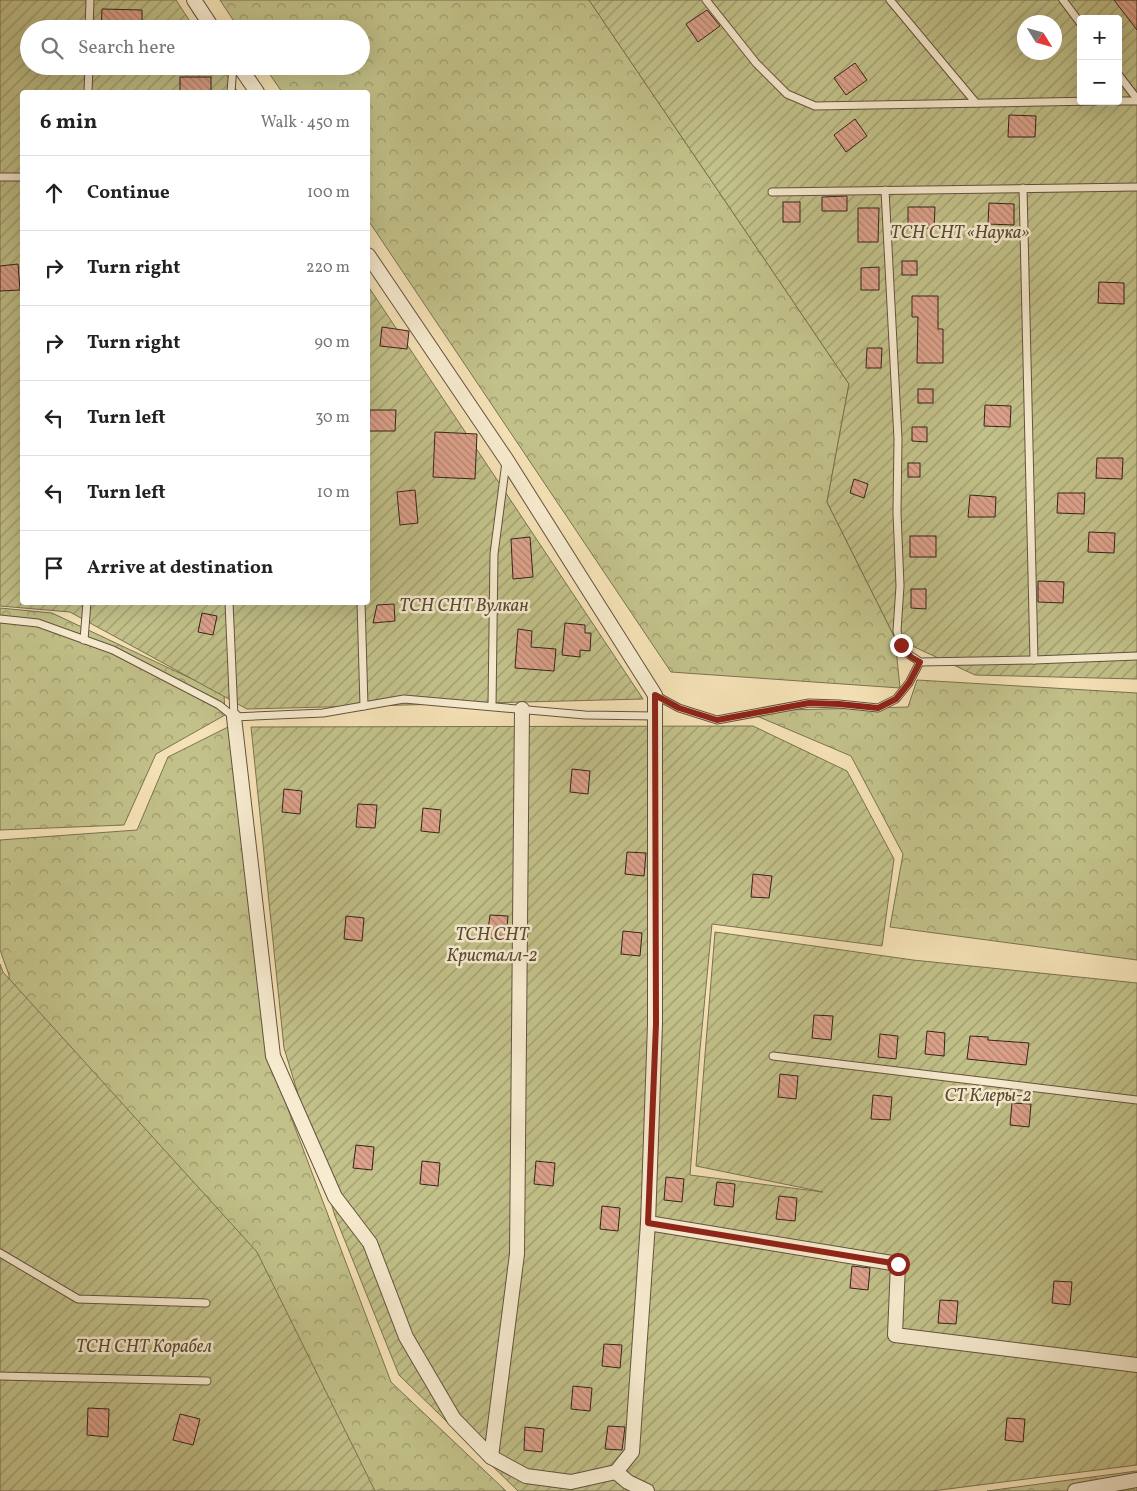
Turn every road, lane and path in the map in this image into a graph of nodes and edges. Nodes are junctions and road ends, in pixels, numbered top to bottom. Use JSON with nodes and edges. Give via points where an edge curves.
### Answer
{"nodes":[{"id":1,"x":90,"y":0,"type":"edge"},
{"id":2,"x":194,"y":0,"type":"edge"},
{"id":3,"x":706,"y":0,"type":"edge"},
{"id":4,"x":890,"y":0,"type":"edge"},
{"id":5,"x":1063,"y":0,"type":"edge"},
{"id":6,"x":1077,"y":19,"type":"edge"},
{"id":7,"x":90,"y":20,"type":"edge"},
{"id":8,"x":207,"y":20,"type":"edge"},
{"id":9,"x":88,"y":75,"type":"edge"},
{"id":10,"x":232,"y":75,"type":"edge"},
{"id":11,"x":245,"y":75,"type":"edge"},
{"id":12,"x":1122,"y":79,"type":"edge"},
{"id":13,"x":88,"y":90,"type":"edge"},
{"id":14,"x":231,"y":90,"type":"edge"},
{"id":15,"x":255,"y":90,"type":"edge"},
{"id":16,"x":1137,"y":100,"type":"edge"},
{"id":17,"x":1077,"y":101,"type":"edge"},
{"id":18,"x":1122,"y":101,"type":"edge"},
{"id":19,"x":976,"y":103,"type":"junction"},
{"id":20,"x":0,"y":177,"type":"edge"},
{"id":21,"x":20,"y":177,"type":"edge"},
{"id":22,"x":1137,"y":187,"type":"edge"},
{"id":23,"x":1023,"y":188,"type":"junction"},
{"id":24,"x":885,"y":190,"type":"junction"},
{"id":25,"x":772,"y":192,"type":"dead end"},
{"id":26,"x":370,"y":258,"type":"edge"},
{"id":27,"x":506,"y":459,"type":"junction"},
{"id":28,"x":87,"y":605,"type":"edge"},
{"id":29,"x":229,"y":605,"type":"edge"},
{"id":30,"x":361,"y":605,"type":"edge"},
{"id":31,"x":0,"y":619,"type":"edge"},
{"id":32,"x":84,"y":640,"type":"junction"},
{"id":33,"x":1137,"y":656,"type":"edge"},
{"id":34,"x":1034,"y":660,"type":"junction"},
{"id":35,"x":920,"y":662,"type":"junction"},
{"id":36,"x":655,"y":695,"type":"junction"},
{"id":37,"x":364,"y":706,"type":"junction"},
{"id":38,"x":492,"y":706,"type":"junction"},
{"id":39,"x":522,"y":709,"type":"junction"},
{"id":40,"x":655,"y":716,"type":"junction"},
{"id":41,"x":234,"y":717,"type":"junction"},
{"id":42,"x":773,"y":1056,"type":"dead end"},
{"id":43,"x":1137,"y":1100,"type":"edge"},
{"id":44,"x":648,"y":1223,"type":"junction"},
{"id":45,"x":0,"y":1253,"type":"edge"},
{"id":46,"x":206,"y":1303,"type":"dead end"},
{"id":47,"x":1137,"y":1365,"type":"edge"},
{"id":48,"x":0,"y":1376,"type":"edge"},
{"id":49,"x":207,"y":1381,"type":"dead end"},
{"id":50,"x":491,"y":1457,"type":"junction"},
{"id":51,"x":616,"y":1472,"type":"junction"},
{"id":52,"x":1137,"y":1480,"type":"edge"},
{"id":53,"x":647,"y":1491,"type":"edge"},
{"id":54,"x":1075,"y":1491,"type":"edge"}],
"edges":[{"from":1,"to":7,"type":"lane"},
{"from":2,"to":8,"type":"street"},
{"from":3,"to":19,"type":"lane","via":[[756,64],[787,94],[815,106]]},
{"from":4,"to":19,"type":"lane"},
{"from":5,"to":6,"type":"lane"},
{"from":9,"to":13,"type":"lane"},
{"from":10,"to":14,"type":"lane"},
{"from":11,"to":15,"type":"street"},
{"from":12,"to":16,"type":"lane"},
{"from":16,"to":18,"type":"lane"},
{"from":17,"to":19,"type":"lane"},
{"from":20,"to":21,"type":"lane"},
{"from":22,"to":23,"type":"lane"},
{"from":23,"to":24,"type":"lane"},
{"from":23,"to":34,"type":"lane"},
{"from":24,"to":25,"type":"lane"},
{"from":24,"to":35,"type":"lane","via":[[898,439],[900,586],[897,630],[905,652]]},
{"from":26,"to":27,"type":"street"},
{"from":27,"to":36,"type":"street"},
{"from":27,"to":38,"type":"lane","via":[[494,554]]},
{"from":28,"to":32,"type":"lane"},
{"from":29,"to":41,"type":"lane"},
{"from":30,"to":37,"type":"lane"},
{"from":31,"to":32,"type":"lane","via":[[38,623]]},
{"from":32,"to":41,"type":"lane","via":[[113,650],[219,705]]},
{"from":33,"to":34,"type":"lane"},
{"from":34,"to":35,"type":"lane"},
{"from":35,"to":36,"type":"lane","via":[[896,699],[878,708],[809,703],[717,720],[679,708]]},
{"from":36,"to":40,"type":"street"},
{"from":37,"to":38,"type":"lane","via":[[404,699]]},
{"from":37,"to":41,"type":"lane","via":[[323,713]]},
{"from":38,"to":39,"type":"lane"},
{"from":39,"to":40,"type":"lane","via":[[585,715]]},
{"from":39,"to":50,"type":"street","via":[[517,1254]]},
{"from":40,"to":44,"type":"street","via":[[656,1024]]},
{"from":41,"to":50,"type":"street","via":[[273,1056],[334,1197],[370,1243],[406,1337],[454,1418]]},
{"from":42,"to":43,"type":"lane"},
{"from":44,"to":47,"type":"street","via":[[898,1264],[895,1335]]},
{"from":44,"to":51,"type":"street","via":[[632,1452]]},
{"from":45,"to":46,"type":"lane","via":[[78,1299]]},
{"from":48,"to":49,"type":"lane"},
{"from":50,"to":51,"type":"street","via":[[526,1476],[571,1482]]},
{"from":51,"to":53,"type":"street"},
{"from":52,"to":54,"type":"street"}]}
